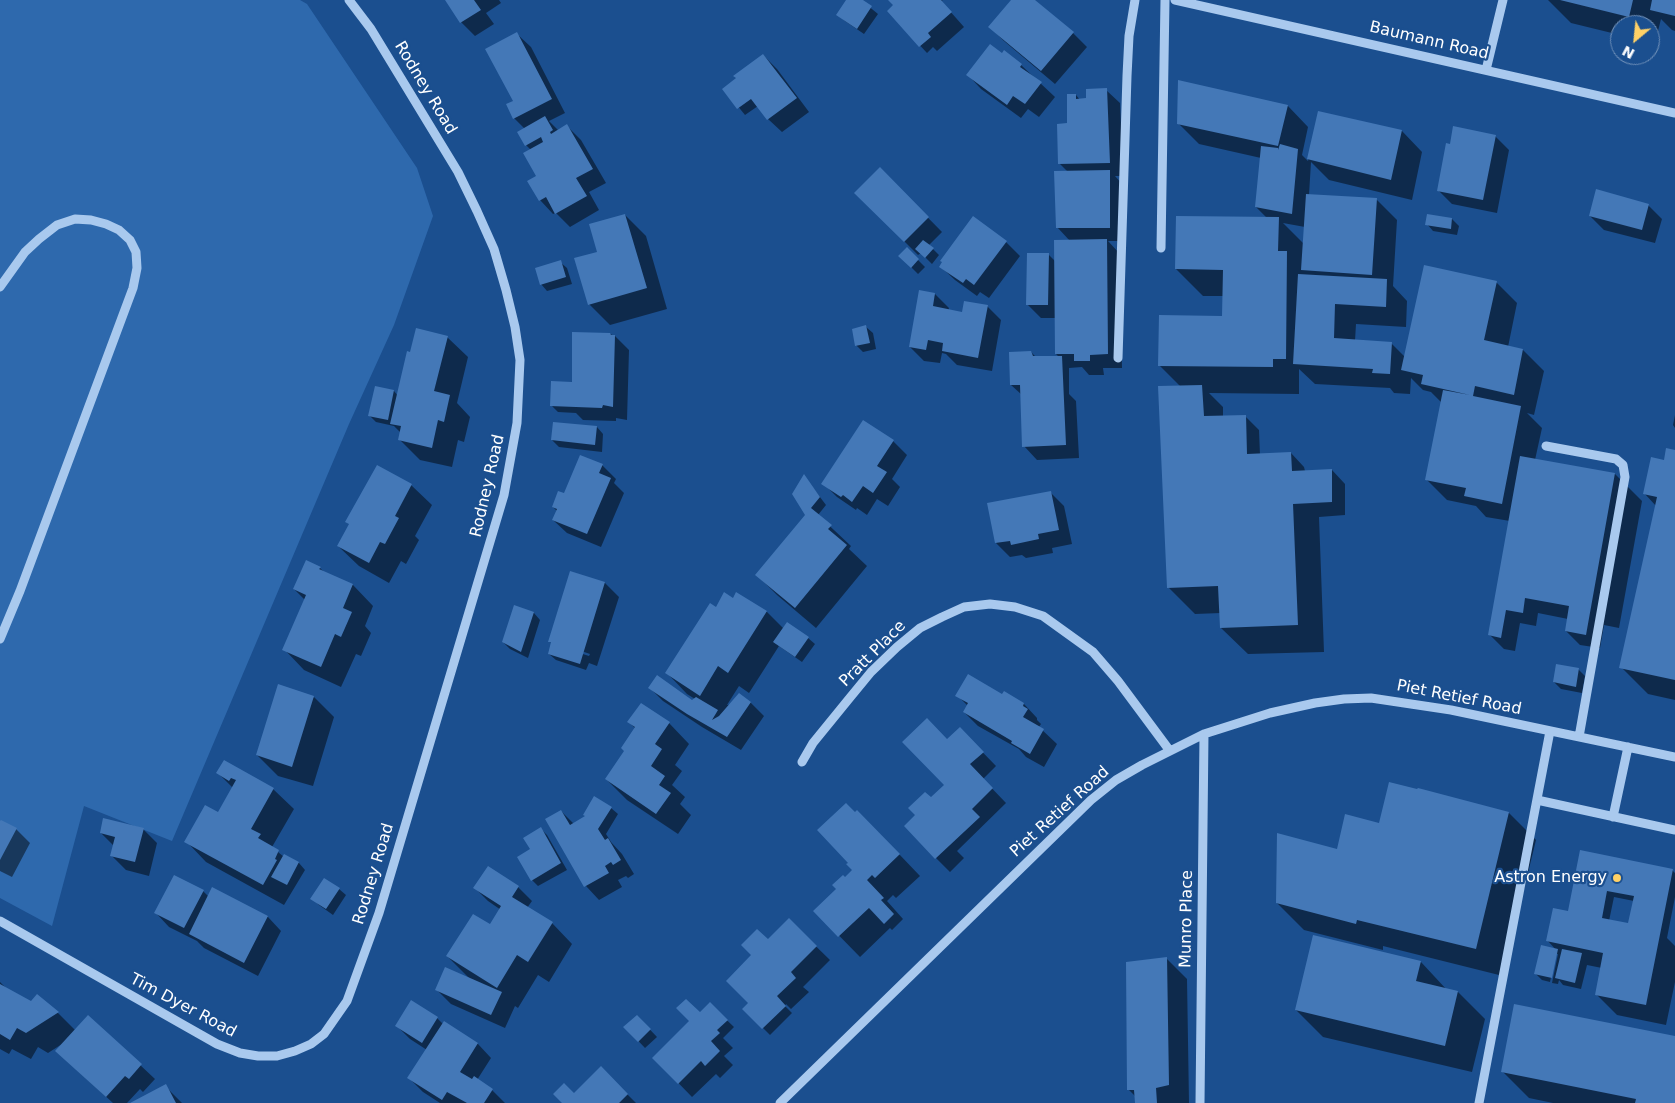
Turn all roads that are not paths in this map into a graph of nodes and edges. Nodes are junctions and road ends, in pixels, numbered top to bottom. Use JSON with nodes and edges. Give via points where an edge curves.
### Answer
{"nodes":[{"id":1,"x":349,"y":0,"type":"edge"},
{"id":2,"x":1135,"y":0,"type":"edge"},
{"id":3,"x":1165,"y":0,"type":"edge"},
{"id":4,"x":1175,"y":0,"type":"edge"},
{"id":5,"x":1503,"y":0,"type":"edge"},
{"id":6,"x":1486,"y":70,"type":"junction"},
{"id":7,"x":1675,"y":113,"type":"edge"},
{"id":8,"x":1161,"y":248,"type":"dead end"},
{"id":9,"x":0,"y":287,"type":"edge"},
{"id":10,"x":1118,"y":358,"type":"dead end"},
{"id":11,"x":1546,"y":446,"type":"dead end"},
{"id":12,"x":0,"y":639,"type":"edge"},
{"id":13,"x":1550,"y":731,"type":"junction"},
{"id":14,"x":1204,"y":734,"type":"junction"},
{"id":15,"x":1579,"y":737,"type":"junction"},
{"id":16,"x":1628,"y":747,"type":"junction"},
{"id":17,"x":1170,"y":751,"type":"junction"},
{"id":18,"x":1675,"y":757,"type":"edge"},
{"id":19,"x":802,"y":762,"type":"dead end"},
{"id":20,"x":1537,"y":800,"type":"junction"},
{"id":21,"x":1613,"y":817,"type":"junction"},
{"id":22,"x":1675,"y":830,"type":"edge"},
{"id":23,"x":0,"y":921,"type":"edge"},
{"id":24,"x":347,"y":1001,"type":"joint"},
{"id":25,"x":780,"y":1103,"type":"edge"},
{"id":26,"x":1200,"y":1103,"type":"edge"},
{"id":27,"x":1479,"y":1103,"type":"edge"}],
"edges":[{"from":1,"to":24,"type":"street","name":"Rodney Road","via":[[397,71],[458,172],[477,211],[494,249],[515,327],[520,360],[517,423],[504,495],[379,913]]},
{"from":2,"to":10,"type":"street","via":[[1127,76]]},
{"from":3,"to":8,"type":"street"},
{"from":4,"to":6,"type":"street","name":"Baumann Road"},
{"from":5,"to":6,"type":"street"},
{"from":6,"to":7,"type":"street","name":"Baumann Road"},
{"from":9,"to":12,"type":"street","via":[[38,239],[57,225],[75,219],[91,220],[119,230],[130,240],[136,252],[133,288]]},
{"from":11,"to":15,"type":"street","via":[[1616,459],[1623,465],[1624,477]]},
{"from":13,"to":14,"type":"street","name":"Piet Retief Road","via":[[1371,698],[1315,703]]},
{"from":13,"to":15,"type":"street","name":"Piet Retief Road"},
{"from":13,"to":20,"type":"street"},
{"from":14,"to":17,"type":"street","name":"Piet Retief Road"},
{"from":14,"to":26,"type":"street","name":"Munro Place"},
{"from":15,"to":16,"type":"street","name":"Piet Retief Road"},
{"from":16,"to":18,"type":"street","name":"Piet Retief Road"},
{"from":16,"to":21,"type":"street"},
{"from":17,"to":19,"type":"street","name":"Pratt Place","via":[[1118,680],[1093,652],[1043,616],[990,604],[964,607],[942,617],[920,628],[897,647],[871,672],[813,743]]},
{"from":17,"to":25,"type":"street","name":"Piet Retief Road","via":[[1116,780],[1091,800]]},
{"from":20,"to":21,"type":"street"},
{"from":20,"to":27,"type":"street"},
{"from":21,"to":22,"type":"street"},
{"from":23,"to":24,"type":"street","name":"Tim Dyer Road","via":[[217,1044],[240,1052],[277,1056],[311,1044],[324,1034]]}]}
